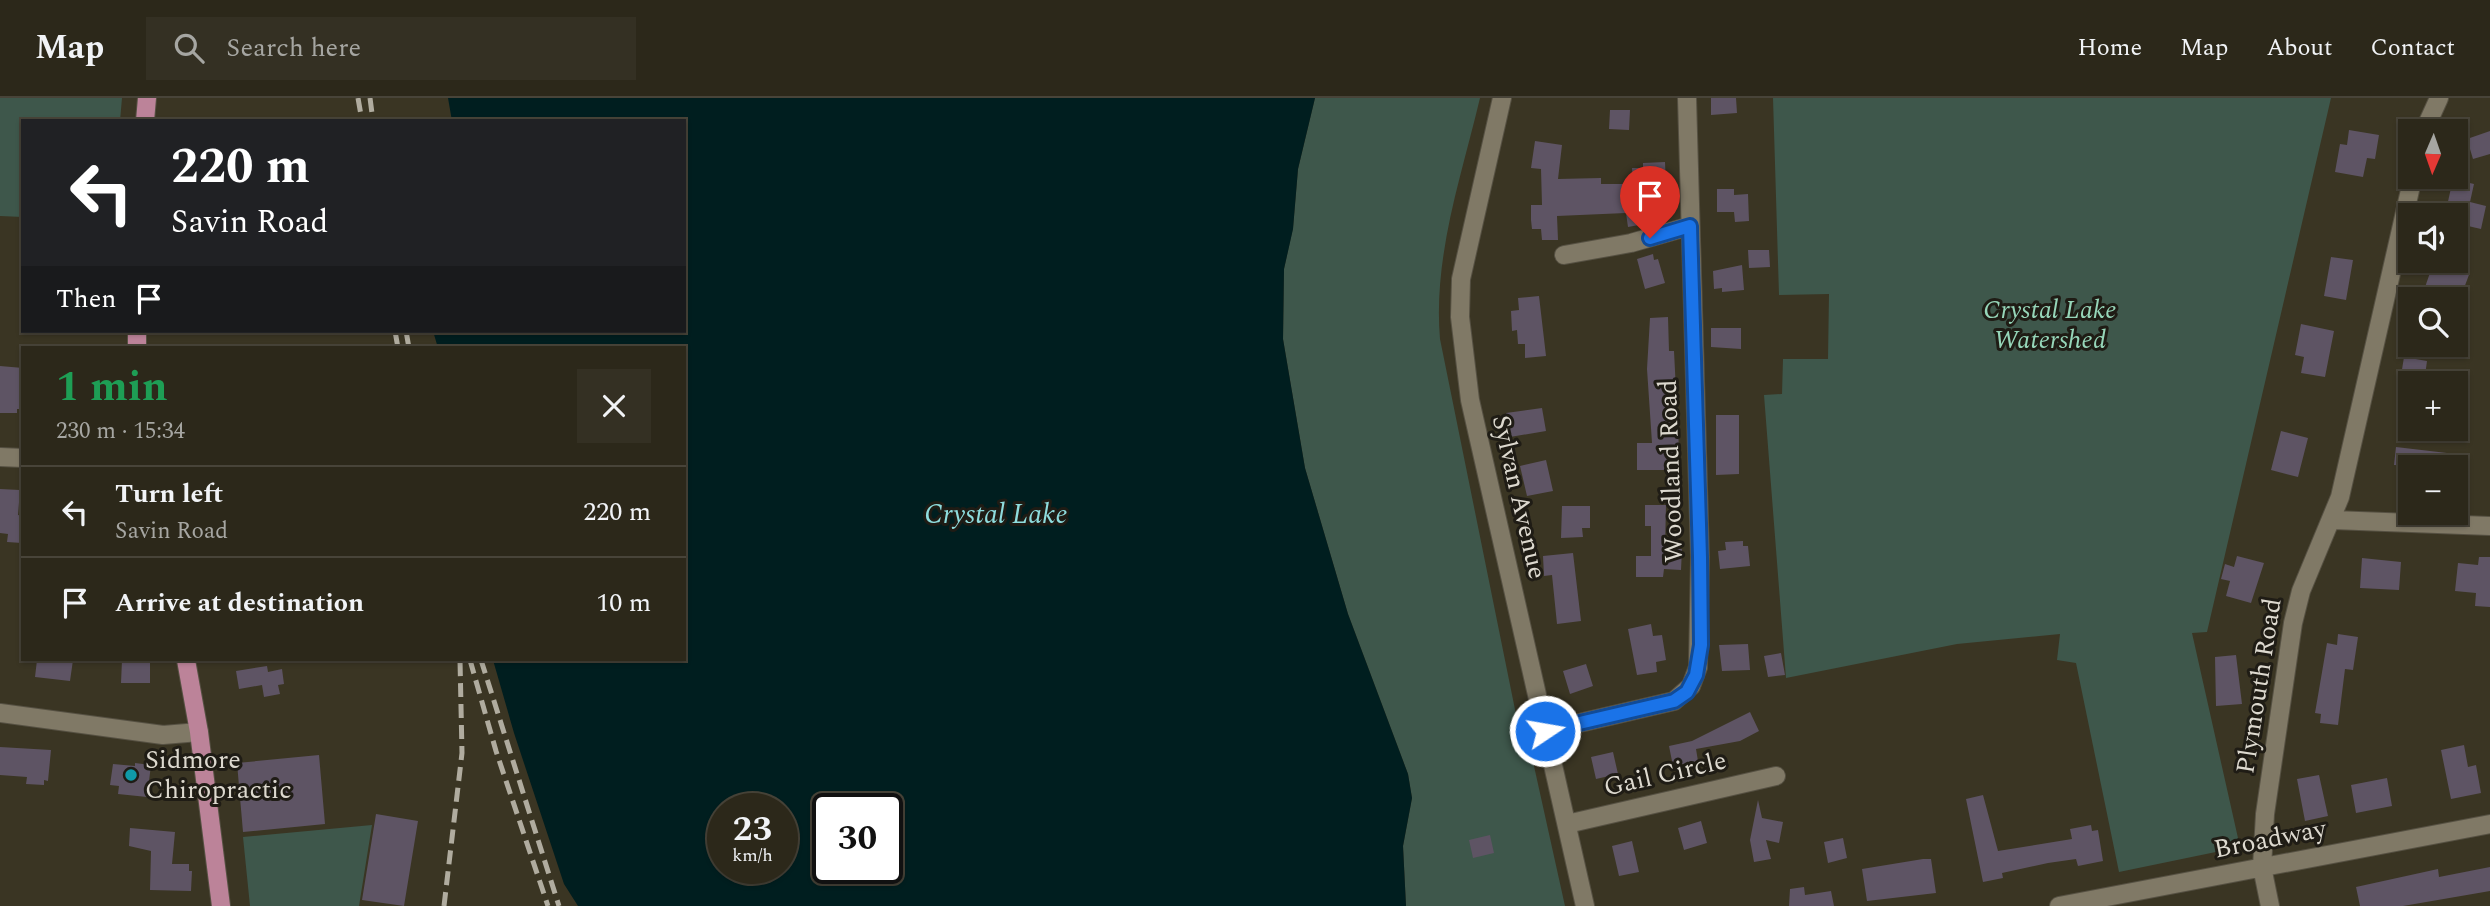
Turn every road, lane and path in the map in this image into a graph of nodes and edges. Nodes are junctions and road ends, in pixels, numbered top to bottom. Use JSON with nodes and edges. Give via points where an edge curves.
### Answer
{"nodes":[{"id":1,"x":147,"y":98,"type":"edge"},
{"id":2,"x":1502,"y":98,"type":"edge"},
{"id":3,"x":1687,"y":98,"type":"edge"},
{"id":4,"x":2439,"y":98,"type":"edge"},
{"id":5,"x":145,"y":119,"type":"edge"},
{"id":6,"x":2429,"y":119,"type":"edge"},
{"id":7,"x":2410,"y":189,"type":"edge"},
{"id":8,"x":1690,"y":226,"type":"junction"},
{"id":9,"x":1564,"y":255,"type":"dead end"},
{"id":10,"x":0,"y":457,"type":"edge"},
{"id":11,"x":21,"y":458,"type":"edge"},
{"id":12,"x":2333,"y":520,"type":"junction"},
{"id":13,"x":2490,"y":526,"type":"edge"},
{"id":14,"x":186,"y":661,"type":"edge"},
{"id":15,"x":0,"y":713,"type":"edge"},
{"id":16,"x":1545,"y":731,"type":"junction"},
{"id":17,"x":199,"y":732,"type":"junction"},
{"id":18,"x":1776,"y":776,"type":"dead end"},
{"id":19,"x":1567,"y":824,"type":"junction"},
{"id":20,"x":2490,"y":824,"type":"edge"},
{"id":21,"x":2262,"y":867,"type":"junction"},
{"id":22,"x":221,"y":906,"type":"edge"},
{"id":23,"x":1585,"y":906,"type":"edge"},
{"id":24,"x":2059,"y":906,"type":"edge"},
{"id":25,"x":2270,"y":906,"type":"edge"}],
"edges":[{"from":1,"to":5,"type":"main road"},
{"from":2,"to":16,"type":"street","name":"Sylvan Avenue","via":[[1462,267],[1460,317],[1469,400]]},
{"from":3,"to":8,"type":"street","name":"Woodland Road"},
{"from":4,"to":6,"type":"street"},
{"from":7,"to":12,"type":"street","name":"Plymouth Road"},
{"from":8,"to":9,"type":"street"},
{"from":8,"to":16,"type":"street","name":"Woodland Road","via":[[1700,569],[1701,645],[1696,675],[1687,692],[1674,701]]},
{"from":10,"to":11,"type":"street"},
{"from":12,"to":13,"type":"street"},
{"from":12,"to":21,"type":"street","name":"Plymouth Road","via":[[2301,591],[2293,623],[2265,814]]},
{"from":14,"to":17,"type":"main road"},
{"from":15,"to":17,"type":"street","via":[[163,735]]},
{"from":16,"to":19,"type":"street","name":"Sylvan Avenue"},
{"from":17,"to":22,"type":"main road"},
{"from":18,"to":19,"type":"street","name":"Gail Circle"},
{"from":19,"to":23,"type":"street","name":"Sylvan Avenue"},
{"from":20,"to":21,"type":"street","name":"Broadway"},
{"from":21,"to":24,"type":"street","name":"Broadway"},
{"from":21,"to":25,"type":"street","name":"Plymouth Road"}]}
